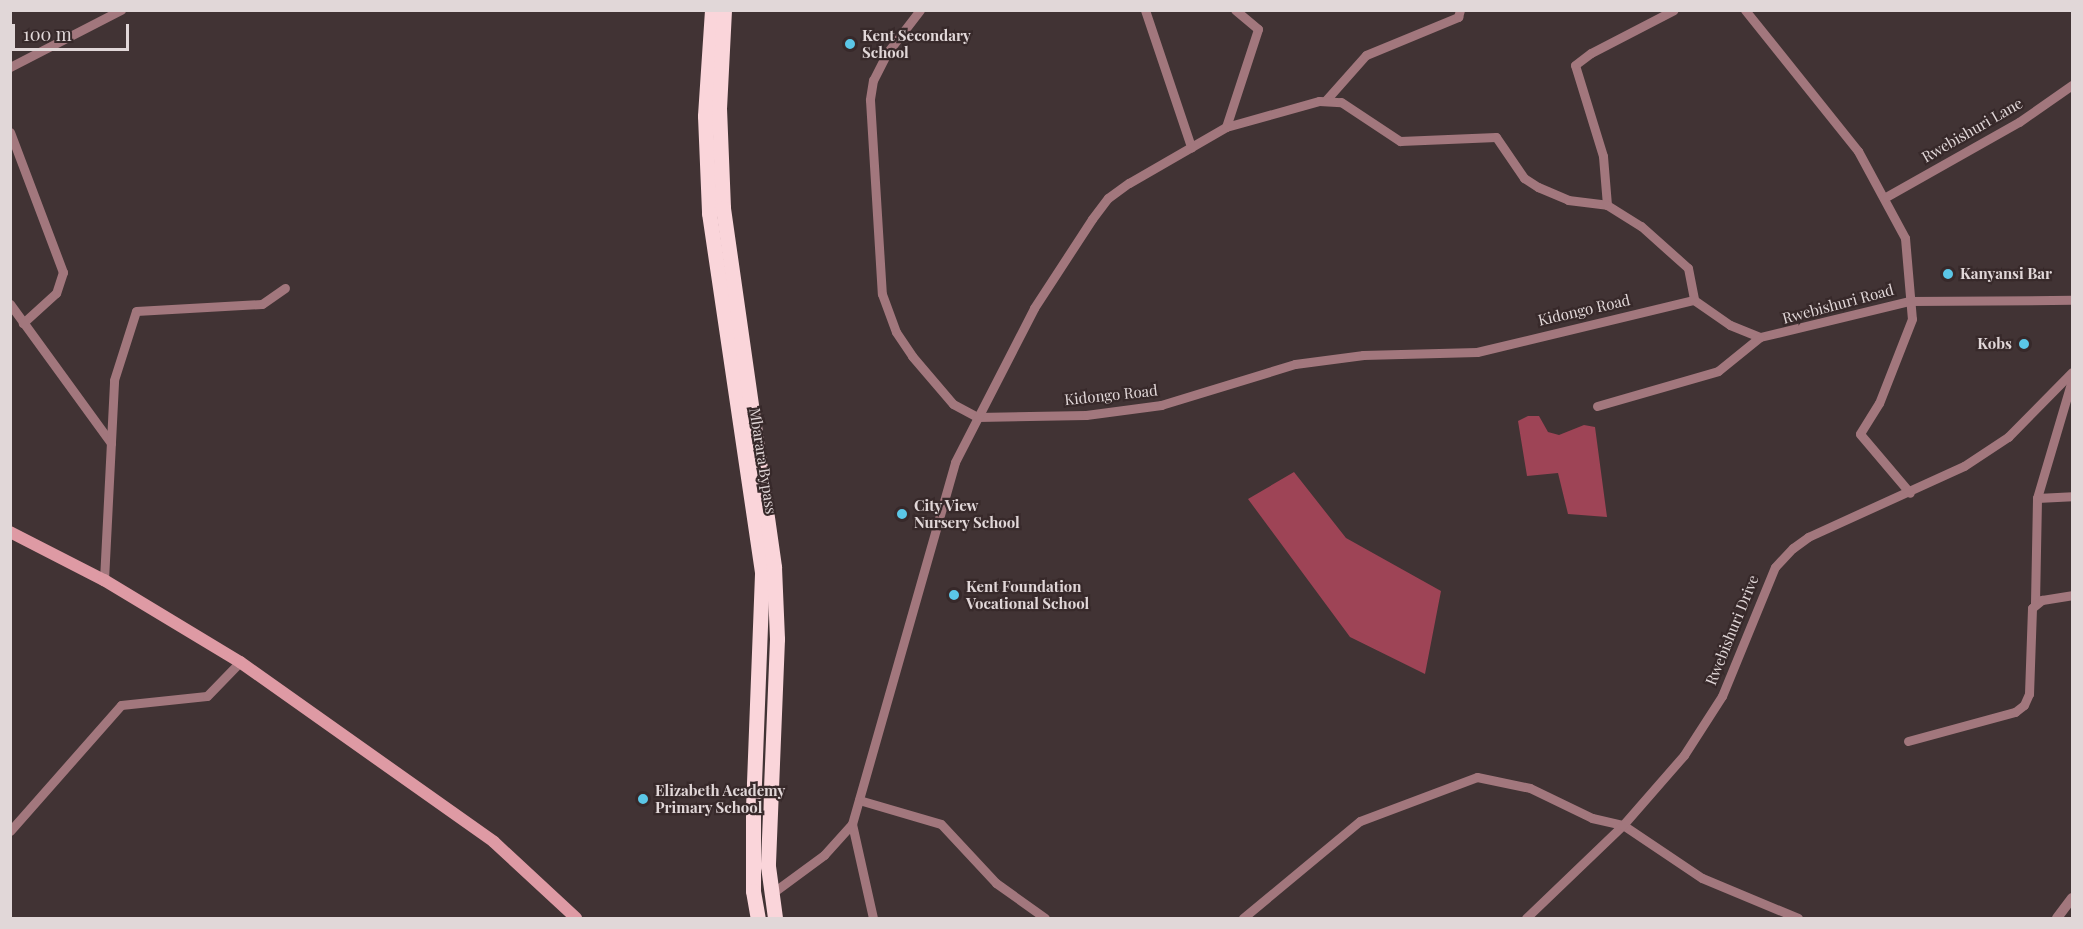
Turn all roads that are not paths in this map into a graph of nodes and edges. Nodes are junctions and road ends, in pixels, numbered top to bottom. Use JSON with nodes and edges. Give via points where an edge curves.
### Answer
{"nodes":[{"id":1,"x":121,"y":10,"type":"edge"},
{"id":2,"x":712,"y":10,"type":"edge"},
{"id":3,"x":724,"y":10,"type":"edge"},
{"id":4,"x":920,"y":10,"type":"edge"},
{"id":5,"x":1145,"y":10,"type":"edge"},
{"id":6,"x":1235,"y":10,"type":"edge"},
{"id":7,"x":1460,"y":10,"type":"edge"},
{"id":8,"x":1674,"y":10,"type":"edge"},
{"id":9,"x":1745,"y":10,"type":"edge"},
{"id":10,"x":10,"y":67,"type":"edge"},
{"id":11,"x":2073,"y":85,"type":"edge"},
{"id":12,"x":1326,"y":100,"type":"junction"},
{"id":13,"x":1226,"y":127,"type":"junction"},
{"id":14,"x":10,"y":132,"type":"edge"},
{"id":15,"x":1191,"y":147,"type":"junction"},
{"id":16,"x":1884,"y":198,"type":"junction"},
{"id":17,"x":1607,"y":205,"type":"junction"},
{"id":18,"x":285,"y":288,"type":"dead end"},
{"id":19,"x":1694,"y":300,"type":"junction"},
{"id":20,"x":2073,"y":300,"type":"edge"},
{"id":21,"x":1909,"y":301,"type":"junction"},
{"id":22,"x":10,"y":304,"type":"edge"},
{"id":23,"x":23,"y":323,"type":"junction"},
{"id":24,"x":1760,"y":337,"type":"junction"},
{"id":25,"x":2073,"y":372,"type":"edge"},
{"id":26,"x":2073,"y":380,"type":"edge"},
{"id":27,"x":1597,"y":406,"type":"dead end"},
{"id":28,"x":977,"y":417,"type":"junction"},
{"id":29,"x":111,"y":443,"type":"junction"},
{"id":30,"x":1910,"y":494,"type":"junction"},
{"id":31,"x":2073,"y":496,"type":"edge"},
{"id":32,"x":2037,"y":498,"type":"junction"},
{"id":33,"x":10,"y":532,"type":"edge"},
{"id":34,"x":104,"y":580,"type":"junction"},
{"id":35,"x":2073,"y":595,"type":"edge"},
{"id":36,"x":2035,"y":603,"type":"junction"},
{"id":37,"x":240,"y":662,"type":"junction"},
{"id":38,"x":1908,"y":741,"type":"dead end"},
{"id":39,"x":859,"y":800,"type":"junction"},
{"id":40,"x":852,"y":824,"type":"junction"},
{"id":41,"x":1623,"y":825,"type":"junction"},
{"id":42,"x":10,"y":831,"type":"edge"},
{"id":43,"x":771,"y":894,"type":"junction"},
{"id":44,"x":2073,"y":898,"type":"edge"},
{"id":45,"x":576,"y":918,"type":"edge"},
{"id":46,"x":758,"y":918,"type":"edge"},
{"id":47,"x":775,"y":918,"type":"edge"},
{"id":48,"x":873,"y":918,"type":"edge"},
{"id":49,"x":1045,"y":918,"type":"edge"},
{"id":50,"x":1243,"y":918,"type":"edge"},
{"id":51,"x":1526,"y":918,"type":"edge"},
{"id":52,"x":1798,"y":918,"type":"edge"},
{"id":53,"x":2057,"y":918,"type":"edge"}],
"edges":[{"from":1,"to":10,"type":"street"},
{"from":2,"to":46,"type":"highway","name":"Mbarara Bypass","via":[[705,116],[709,213],[762,574],[753,810],[753,891]]},
{"from":3,"to":43,"type":"highway","name":"Mbarara Bypass","via":[[719,108],[723,208],[774,567],[777,639],[768,806]]},
{"from":4,"to":28,"type":"street","via":[[887,53],[873,80],[870,100],[882,294],[896,332],[912,356],[954,404]]},
{"from":5,"to":15,"type":"street"},
{"from":6,"to":13,"type":"street","via":[[1258,29]]},
{"from":7,"to":12,"type":"street","via":[[1458,17],[1366,55]]},
{"from":8,"to":17,"type":"street","via":[[1590,52],[1575,65],[1603,156]]},
{"from":9,"to":16,"type":"street","via":[[1858,151]]},
{"from":11,"to":16,"type":"street","name":"Rwebishuri Lane","via":[[2019,122]]},
{"from":12,"to":13,"type":"street"},
{"from":12,"to":17,"type":"street","via":[[1348,105],[1400,141],[1496,137],[1524,178],[1538,187],[1578,202]]},
{"from":13,"to":15,"type":"street"},
{"from":14,"to":23,"type":"street","via":[[63,272],[56,293]]},
{"from":15,"to":28,"type":"street","via":[[1108,198],[1010,348]]},
{"from":16,"to":21,"type":"street","via":[[1905,238],[1910,263]]},
{"from":17,"to":19,"type":"street","via":[[1641,226],[1684,264],[1692,275]]},
{"from":18,"to":29,"type":"street","via":[[262,304],[136,310],[114,380]]},
{"from":19,"to":24,"type":"street","via":[[1730,325]]},
{"from":19,"to":28,"type":"street","name":"Kidongo Road","via":[[1477,352],[1363,355],[1295,364],[1161,405],[1086,415]]},
{"from":20,"to":21,"type":"street","name":"Rwebishuri Road"},
{"from":21,"to":24,"type":"street","name":"Rwebishuri Road"},
{"from":21,"to":30,"type":"street","via":[[1912,319],[1879,404],[1860,434]]},
{"from":22,"to":23,"type":"street"},
{"from":23,"to":29,"type":"street"},
{"from":24,"to":27,"type":"street","via":[[1718,371],[1678,379]]},
{"from":25,"to":30,"type":"street","name":"Rwebishuri Drive","via":[[2008,436],[1964,466]]},
{"from":26,"to":32,"type":"street"},
{"from":28,"to":39,"type":"street","via":[[955,462]]},
{"from":29,"to":34,"type":"street"},
{"from":30,"to":41,"type":"street","name":"Rwebishuri Drive","via":[[1808,537],[1775,567],[1722,696],[1684,755]]},
{"from":31,"to":32,"type":"street"},
{"from":32,"to":36,"type":"street"},
{"from":33,"to":34,"type":"main road"},
{"from":34,"to":37,"type":"main road"},
{"from":35,"to":36,"type":"street"},
{"from":36,"to":38,"type":"street","via":[[2029,617],[2029,694],[2024,705],[2014,712]]},
{"from":37,"to":42,"type":"street","via":[[207,696],[121,705]]},
{"from":37,"to":45,"type":"main road","via":[[494,842]]},
{"from":39,"to":40,"type":"street"},
{"from":39,"to":49,"type":"street","via":[[941,824],[996,883]]},
{"from":40,"to":43,"type":"street","via":[[824,855]]},
{"from":40,"to":48,"type":"street"},
{"from":41,"to":50,"type":"street","via":[[1592,818],[1521,785],[1495,778],[1464,780],[1349,828]]},
{"from":41,"to":51,"type":"street","name":"Rwebishuri Drive"},
{"from":41,"to":52,"type":"street","via":[[1702,878]]},
{"from":43,"to":47,"type":"highway","name":"Mbarara Bypass"},
{"from":44,"to":53,"type":"street"}]}
